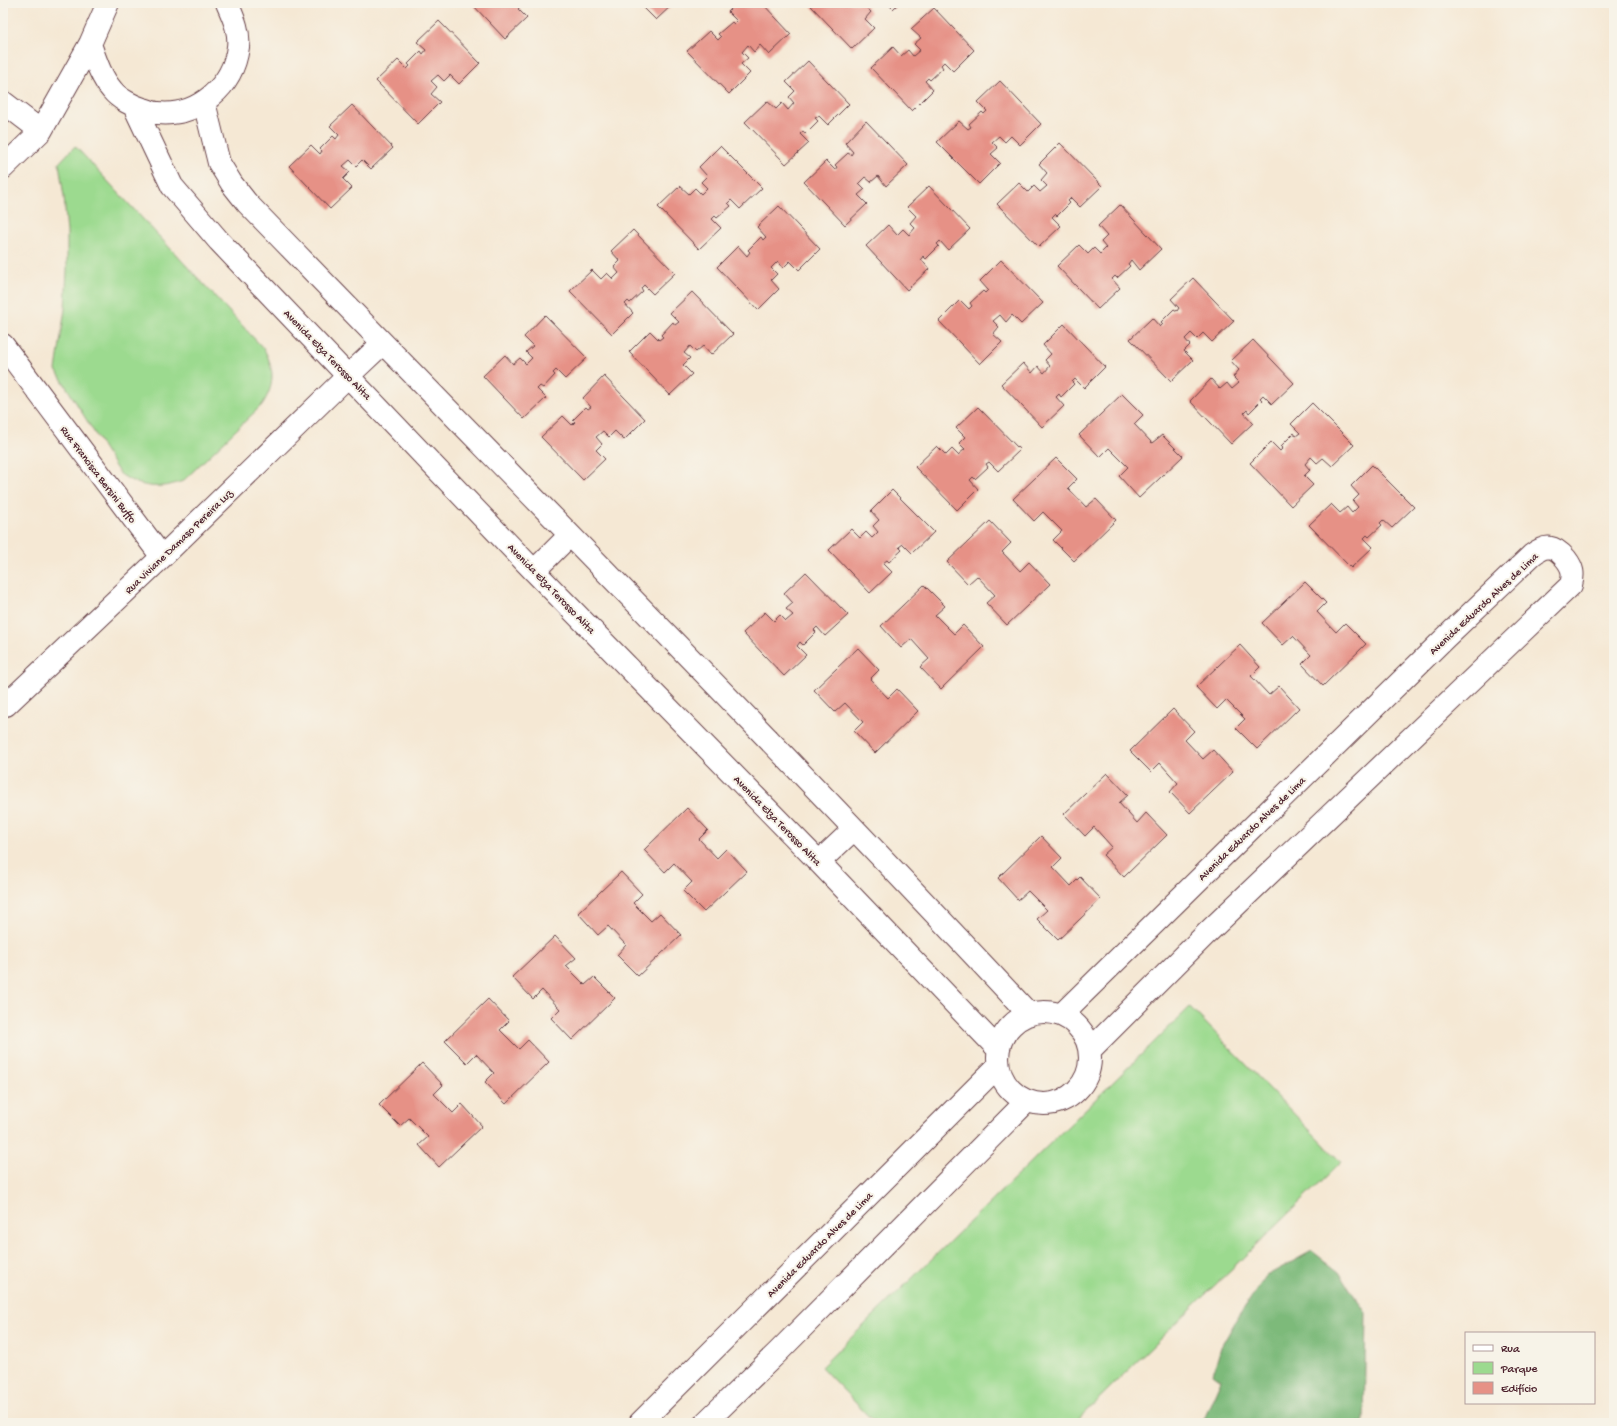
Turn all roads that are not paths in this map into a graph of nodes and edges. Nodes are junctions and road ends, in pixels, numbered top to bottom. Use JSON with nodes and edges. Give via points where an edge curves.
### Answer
{"nodes":[{"id":1,"x":108,"y":3,"type":"edge"},
{"id":2,"x":227,"y":3,"type":"edge"},
{"id":3,"x":90,"y":44,"type":"junction"},
{"id":4,"x":3,"y":102,"type":"edge"},
{"id":5,"x":204,"y":102,"type":"junction"},
{"id":6,"x":134,"y":106,"type":"junction"},
{"id":7,"x":41,"y":130,"type":"junction"},
{"id":8,"x":3,"y":168,"type":"edge"},
{"id":9,"x":383,"y":343,"type":"junction"},
{"id":10,"x":3,"y":345,"type":"edge"},
{"id":11,"x":348,"y":376,"type":"junction"},
{"id":12,"x":570,"y":535,"type":"junction"},
{"id":13,"x":162,"y":557,"type":"junction"},
{"id":14,"x":534,"y":571,"type":"junction"},
{"id":15,"x":6,"y":705,"type":"dead end"},
{"id":16,"x":854,"y":829,"type":"junction"},
{"id":17,"x":819,"y":862,"type":"junction"},
{"id":18,"x":1029,"y":1014,"type":"junction"},
{"id":19,"x":1061,"y":1015,"type":"junction"},
{"id":20,"x":1090,"y":1050,"type":"junction"},
{"id":21,"x":998,"y":1058,"type":"junction"},
{"id":22,"x":1027,"y":1101,"type":"junction"},
{"id":23,"x":640,"y":1423,"type":"edge"},
{"id":24,"x":705,"y":1423,"type":"edge"}],
"edges":[{"from":1,"to":3,"type":"street"},
{"from":2,"to":5,"type":"street","via":[[236,23],[238,45],[233,68],[221,87]]},
{"from":3,"to":6,"type":"street","via":[[100,71],[113,92]]},
{"from":3,"to":7,"type":"street"},
{"from":4,"to":7,"type":"street"},
{"from":5,"to":6,"type":"street","via":[[182,112],[158,113]]},
{"from":5,"to":9,"type":"street","via":[[219,163],[232,184],[247,203]]},
{"from":6,"to":11,"type":"street","name":"Avenida Elza Terosso Alita","via":[[172,186],[219,241]]},
{"from":7,"to":8,"type":"street"},
{"from":9,"to":11,"type":"street","name":"Rua Viviane Damaso Pereira Luz"},
{"from":9,"to":12,"type":"street"},
{"from":10,"to":13,"type":"street","name":"Rua Francisca Bersini Buffo"},
{"from":11,"to":13,"type":"street","name":"Rua Viviane Damaso Pereira Luz"},
{"from":11,"to":14,"type":"street","name":"Avenida Elza Terosso Alita"},
{"from":12,"to":14,"type":"street"},
{"from":12,"to":16,"type":"street"},
{"from":13,"to":15,"type":"street","name":"Rua Viviane Damaso Pereira Luz"},
{"from":14,"to":17,"type":"street","name":"Avenida Elza Terosso Alita"},
{"from":16,"to":17,"type":"street"},
{"from":16,"to":18,"type":"street"},
{"from":17,"to":21,"type":"street","name":"Avenida Elza Terosso Alita"},
{"from":18,"to":19,"type":"street","via":[[1044,1012]]},
{"from":18,"to":21,"type":"street","via":[[1014,1022],[1004,1034]]},
{"from":19,"to":20,"type":"street","via":[[1074,1023],[1084,1035]]},
{"from":19,"to":20,"type":"street","name":"Avenida Eduardo Alves de Lima","via":[[1532,555],[1546,547],[1560,552],[1573,571],[1571,585],[1206,934]]},
{"from":20,"to":22,"type":"street","via":[[1084,1082],[1073,1094],[1059,1102],[1043,1105]]},
{"from":21,"to":22,"type":"street","via":[[1003,1081],[1014,1093]]},
{"from":21,"to":23,"type":"street","name":"Avenida Eduardo Alves de Lima"},
{"from":22,"to":24,"type":"street"}]}
